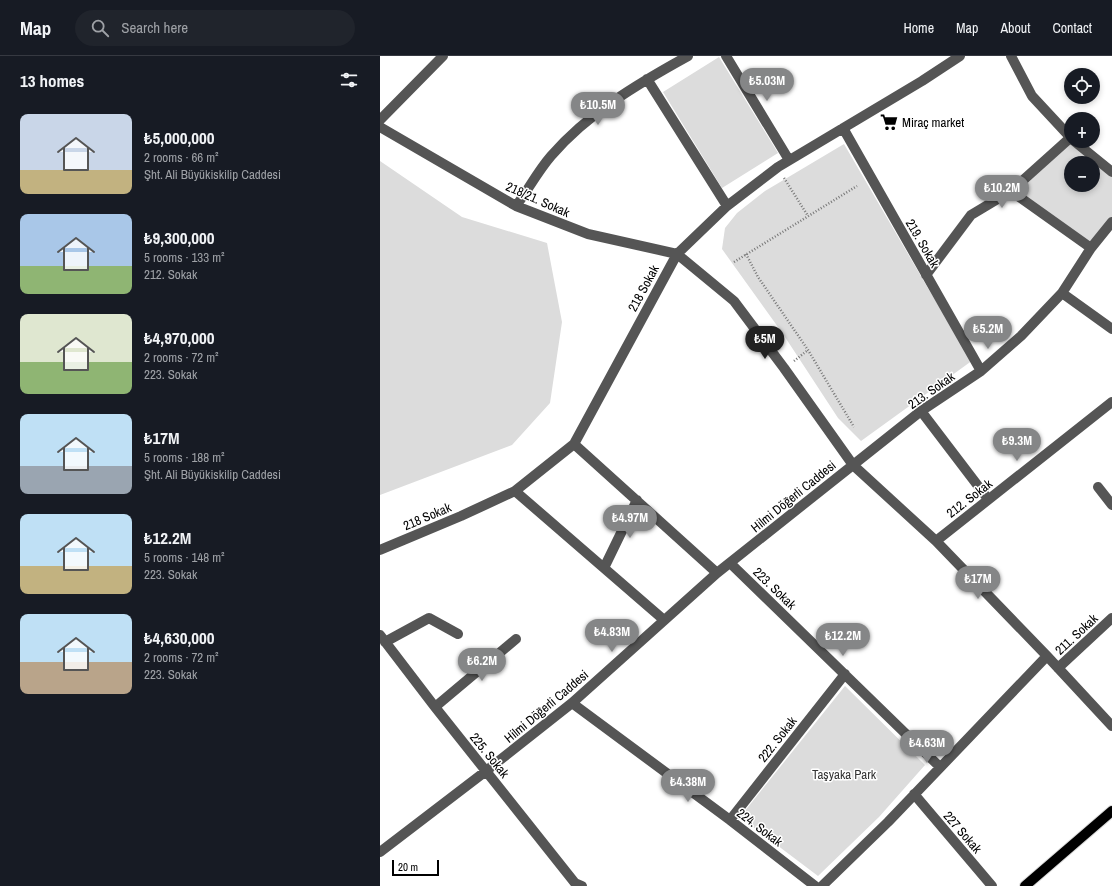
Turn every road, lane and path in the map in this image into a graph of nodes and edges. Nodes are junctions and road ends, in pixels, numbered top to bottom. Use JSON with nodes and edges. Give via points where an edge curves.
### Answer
{"nodes":[{"id":1,"x":443,"y":56,"type":"edge"},
{"id":2,"x":688,"y":56,"type":"edge"},
{"id":3,"x":726,"y":56,"type":"edge"},
{"id":4,"x":960,"y":56,"type":"edge"},
{"id":5,"x":1011,"y":56,"type":"edge"},
{"id":6,"x":647,"y":78,"type":"junction"},
{"id":7,"x":380,"y":120,"type":"edge"},
{"id":8,"x":380,"y":127,"type":"edge"},
{"id":9,"x":843,"y":128,"type":"junction"},
{"id":10,"x":1064,"y":130,"type":"edge"},
{"id":11,"x":1064,"y":146,"type":"edge"},
{"id":12,"x":1083,"y":148,"type":"edge"},
{"id":13,"x":789,"y":160,"type":"junction"},
{"id":14,"x":778,"y":167,"type":"junction"},
{"id":15,"x":1112,"y":172,"type":"edge"},
{"id":16,"x":857,"y":186,"type":"dead end"},
{"id":17,"x":1011,"y":191,"type":"junction"},
{"id":18,"x":516,"y":206,"type":"junction"},
{"id":19,"x":727,"y":206,"type":"junction"},
{"id":20,"x":808,"y":216,"type":"junction"},
{"id":21,"x":1112,"y":222,"type":"edge"},
{"id":22,"x":1091,"y":248,"type":"junction"},
{"id":23,"x":677,"y":254,"type":"junction"},
{"id":24,"x":746,"y":254,"type":"junction"},
{"id":25,"x":734,"y":262,"type":"dead end"},
{"id":26,"x":926,"y":275,"type":"junction"},
{"id":27,"x":1062,"y":293,"type":"junction"},
{"id":28,"x":1112,"y":329,"type":"edge"},
{"id":29,"x":808,"y":350,"type":"junction"},
{"id":30,"x":784,"y":368,"type":"junction"},
{"id":31,"x":981,"y":371,"type":"junction"},
{"id":32,"x":1112,"y":402,"type":"edge"},
{"id":33,"x":921,"y":411,"type":"junction"},
{"id":34,"x":854,"y":427,"type":"dead end"},
{"id":35,"x":574,"y":444,"type":"junction"},
{"id":36,"x":852,"y":465,"type":"junction"},
{"id":37,"x":1098,"y":487,"type":"dead end"},
{"id":38,"x":515,"y":491,"type":"junction"},
{"id":39,"x":988,"y":499,"type":"junction"},
{"id":40,"x":637,"y":500,"type":"junction"},
{"id":41,"x":1112,"y":505,"type":"edge"},
{"id":42,"x":936,"y":541,"type":"junction"},
{"id":43,"x":380,"y":550,"type":"edge"},
{"id":44,"x":730,"y":562,"type":"junction"},
{"id":45,"x":604,"y":568,"type":"junction"},
{"id":46,"x":717,"y":573,"type":"junction"},
{"id":47,"x":1112,"y":618,"type":"edge"},
{"id":48,"x":664,"y":620,"type":"junction"},
{"id":49,"x":458,"y":634,"type":"dead end"},
{"id":50,"x":382,"y":639,"type":"edge"},
{"id":51,"x":516,"y":640,"type":"dead end"},
{"id":52,"x":1047,"y":656,"type":"junction"},
{"id":53,"x":1058,"y":668,"type":"junction"},
{"id":54,"x":845,"y":674,"type":"junction"},
{"id":55,"x":572,"y":703,"type":"junction"},
{"id":56,"x":435,"y":707,"type":"junction"},
{"id":57,"x":1112,"y":726,"type":"edge"},
{"id":58,"x":940,"y":767,"type":"junction"},
{"id":59,"x":486,"y":771,"type":"junction"},
{"id":60,"x":914,"y":794,"type":"junction"},
{"id":61,"x":1112,"y":811,"type":"edge"},
{"id":62,"x":730,"y":820,"type":"junction"},
{"id":63,"x":380,"y":852,"type":"edge"},
{"id":64,"x":582,"y":886,"type":"edge"},
{"id":65,"x":815,"y":886,"type":"edge"},
{"id":66,"x":822,"y":886,"type":"edge"},
{"id":67,"x":992,"y":886,"type":"edge"},
{"id":68,"x":1025,"y":886,"type":"edge"}],
"edges":[{"from":1,"to":7,"type":"street"},
{"from":2,"to":6,"type":"street"},
{"from":3,"to":13,"type":"street"},
{"from":4,"to":9,"type":"street","name":"218 Sokak"},
{"from":5,"to":10,"type":"street","via":[[1032,96]]},
{"from":6,"to":18,"type":"street","via":[[584,122],[551,156]]},
{"from":6,"to":19,"type":"street"},
{"from":8,"to":18,"type":"street","name":"218/21. Sokak"},
{"from":9,"to":13,"type":"street","name":"218 Sokak"},
{"from":9,"to":26,"type":"street","name":"219. Sokak"},
{"from":11,"to":17,"type":"street"},
{"from":12,"to":15,"type":"street"},
{"from":13,"to":14,"type":"street","name":"218 Sokak"},
{"from":14,"to":19,"type":"street","name":"218 Sokak"},
{"from":14,"to":20,"type":"path"},
{"from":16,"to":20,"type":"path"},
{"from":17,"to":22,"type":"street"},
{"from":17,"to":26,"type":"street","via":[[971,215]]},
{"from":18,"to":23,"type":"street","name":"218/21. Sokak","via":[[588,234]]},
{"from":19,"to":23,"type":"street","name":"218 Sokak"},
{"from":20,"to":24,"type":"path"},
{"from":21,"to":22,"type":"street","name":"213. Sokak"},
{"from":22,"to":27,"type":"street","name":"213. Sokak"},
{"from":23,"to":30,"type":"street","via":[[734,301]]},
{"from":23,"to":35,"type":"street","name":"218 Sokak"},
{"from":24,"to":25,"type":"path"},
{"from":24,"to":29,"type":"path","via":[[758,277]]},
{"from":26,"to":31,"type":"street","name":"219. Sokak"},
{"from":27,"to":28,"type":"street"},
{"from":27,"to":31,"type":"street","name":"213. Sokak","via":[[1021,336]]},
{"from":29,"to":30,"type":"path"},
{"from":29,"to":34,"type":"path"},
{"from":30,"to":36,"type":"street"},
{"from":31,"to":33,"type":"street","name":"213. Sokak"},
{"from":32,"to":39,"type":"street","name":"212. Sokak"},
{"from":33,"to":36,"type":"street","name":"213. Sokak"},
{"from":33,"to":39,"type":"street"},
{"from":35,"to":38,"type":"street","name":"218 Sokak"},
{"from":35,"to":40,"type":"street"},
{"from":36,"to":42,"type":"street"},
{"from":36,"to":44,"type":"street","name":"Hilmi Döğerli Caddesi"},
{"from":37,"to":41,"type":"street"},
{"from":38,"to":43,"type":"street","name":"218 Sokak"},
{"from":38,"to":45,"type":"street"},
{"from":39,"to":42,"type":"street","name":"212. Sokak"},
{"from":40,"to":45,"type":"street"},
{"from":40,"to":46,"type":"street"},
{"from":42,"to":52,"type":"street"},
{"from":44,"to":46,"type":"street","name":"Hilmi Döğerli Caddesi"},
{"from":44,"to":54,"type":"street","name":"223. Sokak"},
{"from":45,"to":48,"type":"street"},
{"from":46,"to":48,"type":"street","name":"Hilmi Döğerli Caddesi"},
{"from":47,"to":53,"type":"street","name":"211. Sokak"},
{"from":48,"to":55,"type":"street","name":"Hilmi Döğerli Caddesi"},
{"from":49,"to":50,"type":"street","via":[[429,618]]},
{"from":50,"to":56,"type":"street","name":"225. Sokak"},
{"from":51,"to":56,"type":"street"},
{"from":52,"to":53,"type":"street"},
{"from":52,"to":58,"type":"street"},
{"from":53,"to":57,"type":"street"},
{"from":54,"to":58,"type":"street","name":"223. Sokak"},
{"from":54,"to":62,"type":"street","name":"222. Sokak"},
{"from":55,"to":59,"type":"street","name":"Hilmi Döğerli Caddesi"},
{"from":55,"to":62,"type":"street","name":"224. Sokak"},
{"from":56,"to":59,"type":"street","name":"225. Sokak"},
{"from":58,"to":60,"type":"street"},
{"from":59,"to":63,"type":"street","name":"Hilmi Döğerli Caddesi"},
{"from":59,"to":64,"type":"street","name":"225. Sokak","via":[[575,883]]},
{"from":60,"to":66,"type":"street"},
{"from":60,"to":67,"type":"street","name":"227 Sokak"},
{"from":61,"to":68,"type":"main road"},
{"from":62,"to":65,"type":"street","name":"224. Sokak"}]}
